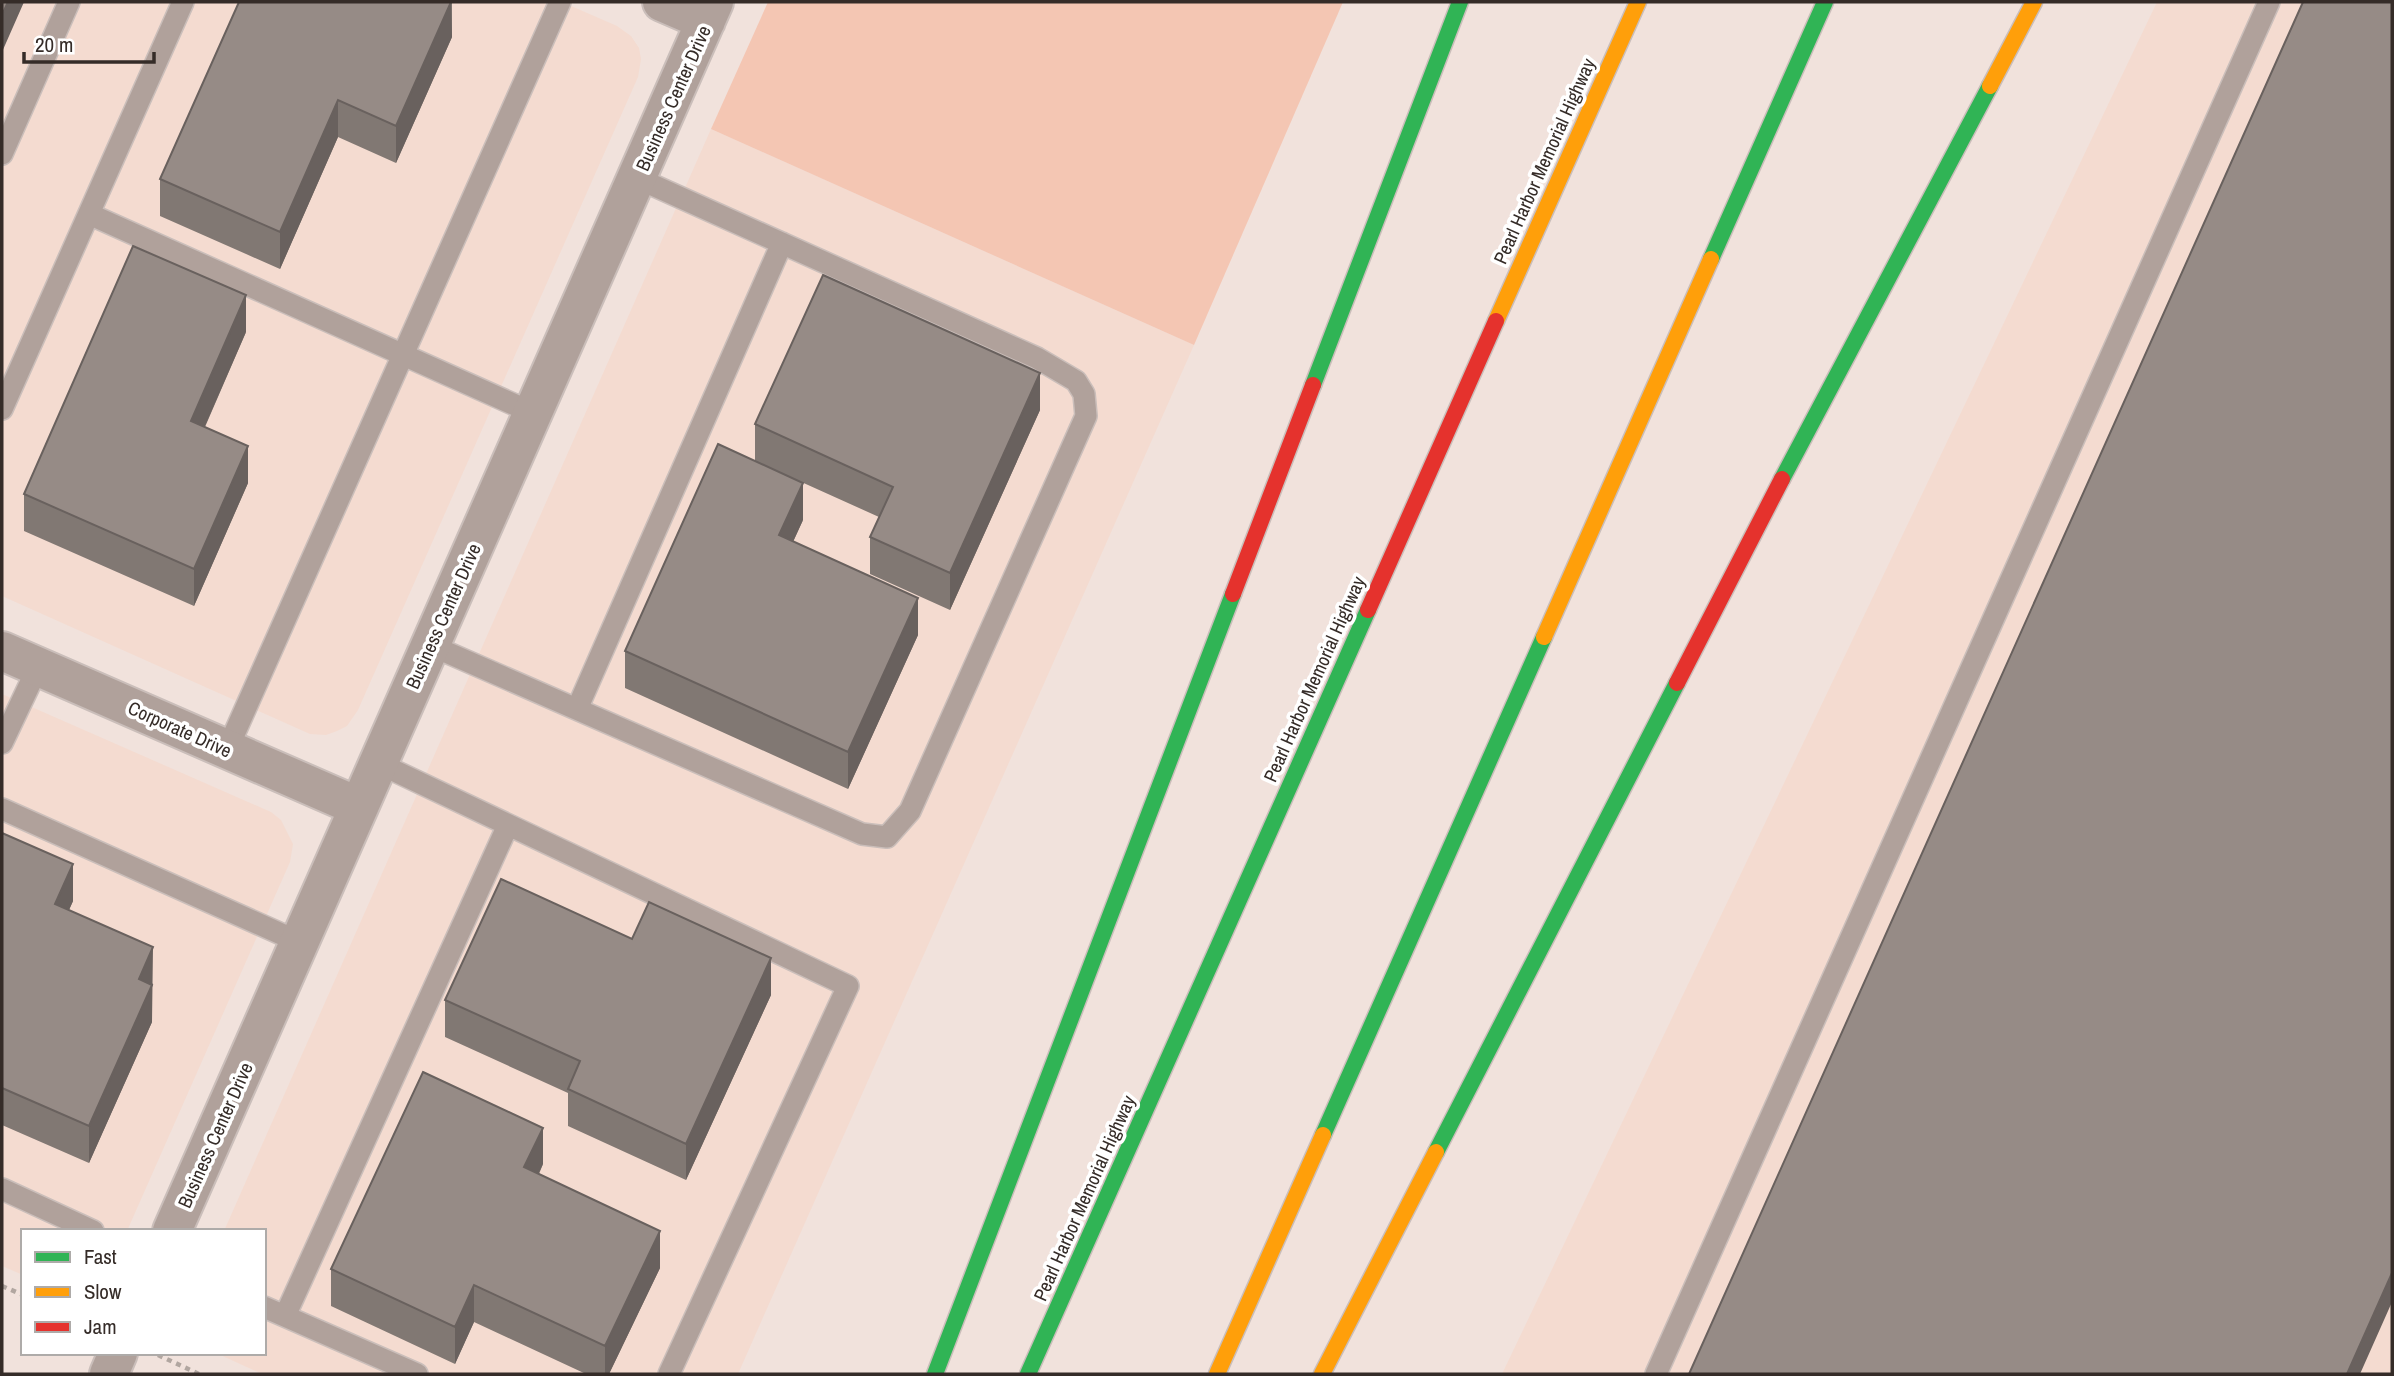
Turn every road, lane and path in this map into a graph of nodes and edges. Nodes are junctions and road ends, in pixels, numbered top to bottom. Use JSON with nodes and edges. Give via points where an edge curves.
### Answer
{"nodes":[{"id":1,"x":69,"y":2,"type":"edge"},
{"id":2,"x":183,"y":2,"type":"edge"},
{"id":3,"x":560,"y":2,"type":"edge"},
{"id":4,"x":662,"y":2,"type":"edge"},
{"id":5,"x":1460,"y":2,"type":"edge"},
{"id":6,"x":1638,"y":2,"type":"edge"},
{"id":7,"x":1825,"y":2,"type":"edge"},
{"id":8,"x":2034,"y":2,"type":"edge"},
{"id":9,"x":2269,"y":2,"type":"edge"},
{"id":10,"x":710,"y":11,"type":"edge"},
{"id":11,"x":2,"y":154,"type":"edge"},
{"id":12,"x":637,"y":178,"type":"junction"},
{"id":13,"x":89,"y":214,"type":"junction"},
{"id":14,"x":782,"y":243,"type":"junction"},
{"id":15,"x":403,"y":354,"type":"junction"},
{"id":16,"x":2,"y":410,"type":"edge"},
{"id":17,"x":533,"y":413,"type":"junction"},
{"id":18,"x":430,"y":645,"type":"junction"},
{"id":19,"x":2,"y":651,"type":"edge"},
{"id":20,"x":38,"y":667,"type":"junction"},
{"id":21,"x":577,"y":709,"type":"junction"},
{"id":22,"x":2,"y":743,"type":"edge"},
{"id":23,"x":228,"y":750,"type":"junction"},
{"id":24,"x":378,"y":764,"type":"junction"},
{"id":25,"x":359,"y":807,"type":"junction"},
{"id":26,"x":2,"y":809,"type":"edge"},
{"id":27,"x":508,"y":825,"type":"junction"},
{"id":28,"x":299,"y":942,"type":"junction"},
{"id":29,"x":2,"y":1189,"type":"edge"},
{"id":30,"x":89,"y":1229,"type":"edge"},
{"id":31,"x":173,"y":1229,"type":"edge"},
{"id":32,"x":2,"y":1286,"type":"edge"},
{"id":33,"x":21,"y":1294,"type":"edge"},
{"id":34,"x":266,"y":1308,"type":"edge"},
{"id":35,"x":285,"y":1316,"type":"junction"},
{"id":36,"x":117,"y":1355,"type":"edge"},
{"id":37,"x":158,"y":1355,"type":"edge"},
{"id":38,"x":109,"y":1374,"type":"edge"},
{"id":39,"x":199,"y":1374,"type":"edge"},
{"id":40,"x":417,"y":1374,"type":"edge"},
{"id":41,"x":669,"y":1374,"type":"edge"},
{"id":42,"x":934,"y":1374,"type":"edge"},
{"id":43,"x":1028,"y":1374,"type":"edge"},
{"id":44,"x":1217,"y":1374,"type":"edge"},
{"id":45,"x":1322,"y":1374,"type":"edge"},
{"id":46,"x":1656,"y":1374,"type":"edge"}],
"edges":[{"from":1,"to":11,"type":"lane"},
{"from":2,"to":13,"type":"lane"},
{"from":3,"to":15,"type":"lane"},
{"from":4,"to":10,"type":"street"},
{"from":5,"to":42,"type":"highway"},
{"from":6,"to":43,"type":"highway","name":"Pearl Harbor Memorial Highway"},
{"from":7,"to":44,"type":"highway"},
{"from":8,"to":45,"type":"highway","via":[[1756,528]]},
{"from":9,"to":46,"type":"lane"},
{"from":10,"to":12,"type":"street","name":"Business Center Drive"},
{"from":12,"to":14,"type":"lane"},
{"from":12,"to":17,"type":"street","name":"Business Center Drive"},
{"from":13,"to":15,"type":"lane"},
{"from":13,"to":16,"type":"lane"},
{"from":14,"to":21,"type":"lane"},
{"from":14,"to":21,"type":"lane","via":[[1037,358],[1076,382],[1084,394],[1086,415],[910,811],[887,837],[862,834]]},
{"from":15,"to":17,"type":"lane"},
{"from":15,"to":23,"type":"lane"},
{"from":17,"to":18,"type":"street","name":"Business Center Drive"},
{"from":18,"to":21,"type":"lane"},
{"from":18,"to":24,"type":"street","name":"Business Center Drive"},
{"from":19,"to":20,"type":"street","name":"Corporate Drive"},
{"from":20,"to":22,"type":"lane"},
{"from":20,"to":23,"type":"street","name":"Corporate Drive"},
{"from":23,"to":25,"type":"street","name":"Corporate Drive"},
{"from":24,"to":25,"type":"street","name":"Business Center Drive"},
{"from":24,"to":27,"type":"lane"},
{"from":25,"to":28,"type":"street","name":"Business Center Drive"},
{"from":26,"to":28,"type":"lane"},
{"from":27,"to":35,"type":"lane"},
{"from":27,"to":41,"type":"lane","via":[[848,986]]},
{"from":28,"to":31,"type":"street","name":"Business Center Drive"},
{"from":29,"to":30,"type":"lane"},
{"from":32,"to":33,"type":"path"},
{"from":34,"to":35,"type":"lane"},
{"from":35,"to":40,"type":"lane"},
{"from":36,"to":38,"type":"street"},
{"from":37,"to":39,"type":"path"}]}
